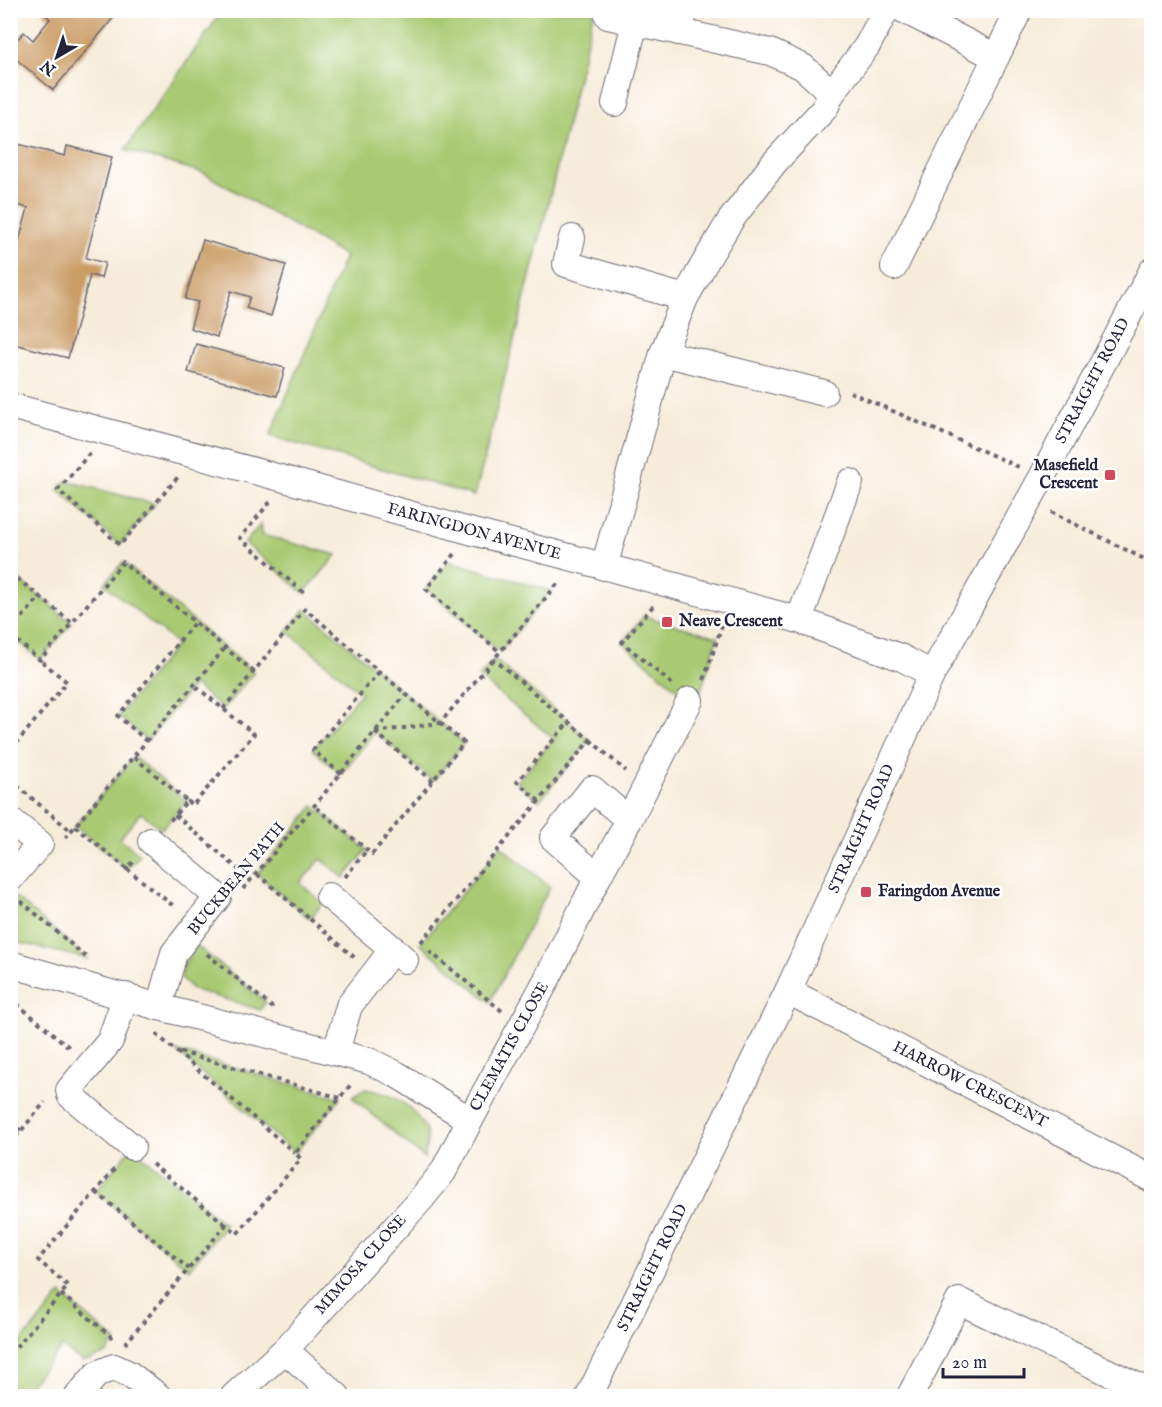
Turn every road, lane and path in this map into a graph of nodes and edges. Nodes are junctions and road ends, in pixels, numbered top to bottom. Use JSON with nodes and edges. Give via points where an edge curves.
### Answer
{"nodes":[{"id":1,"x":886,"y":10,"type":"edge"},
{"id":2,"x":904,"y":10,"type":"edge"},
{"id":3,"x":1019,"y":10,"type":"edge"},
{"id":4,"x":608,"y":16,"type":"dead end"},
{"id":5,"x":682,"y":21,"type":"edge"},
{"id":6,"x":635,"y":22,"type":"junction"},
{"id":7,"x":996,"y":57,"type":"junction"},
{"id":8,"x":832,"y":93,"type":"junction"},
{"id":9,"x":615,"y":103,"type":"dead end"},
{"id":10,"x":572,"y":238,"type":"dead end"},
{"id":11,"x":894,"y":267,"type":"dead end"},
{"id":12,"x":1152,"y":271,"type":"edge"},
{"id":13,"x":685,"y":298,"type":"junction"},
{"id":14,"x":663,"y":353,"type":"junction"},
{"id":15,"x":824,"y":393,"type":"joint"},
{"id":16,"x":10,"y":406,"type":"edge"},
{"id":17,"x":108,"y":432,"type":"junction"},
{"id":18,"x":196,"y":456,"type":"junction"},
{"id":19,"x":1042,"y":477,"type":"junction"},
{"id":20,"x":288,"y":480,"type":"junction"},
{"id":21,"x":850,"y":482,"type":"dead end"},
{"id":22,"x":1029,"y":501,"type":"junction"},
{"id":23,"x":473,"y":532,"type":"junction"},
{"id":24,"x":577,"y":559,"type":"junction"},
{"id":25,"x":1152,"y":563,"type":"edge"},
{"id":26,"x":604,"y":567,"type":"junction"},
{"id":27,"x":10,"y":573,"type":"edge"},
{"id":28,"x":671,"y":585,"type":"junction"},
{"id":29,"x":304,"y":593,"type":"dead end"},
{"id":30,"x":40,"y":597,"type":"junction"},
{"id":31,"x":730,"y":602,"type":"junction"},
{"id":32,"x":799,"y":620,"type":"junction"},
{"id":33,"x":72,"y":623,"type":"junction"},
{"id":34,"x":194,"y":623,"type":"junction"},
{"id":35,"x":10,"y":633,"type":"edge"},
{"id":36,"x":225,"y":648,"type":"junction"},
{"id":37,"x":500,"y":652,"type":"junction"},
{"id":38,"x":494,"y":659,"type":"junction"},
{"id":39,"x":40,"y":660,"type":"junction"},
{"id":40,"x":254,"y":672,"type":"junction"},
{"id":41,"x":379,"y":672,"type":"junction"},
{"id":42,"x":932,"y":674,"type":"junction"},
{"id":43,"x":194,"y":685,"type":"junction"},
{"id":44,"x":406,"y":694,"type":"junction"},
{"id":45,"x":690,"y":700,"type":"junction"},
{"id":46,"x":224,"y":709,"type":"junction"},
{"id":47,"x":569,"y":722,"type":"junction"},
{"id":48,"x":440,"y":723,"type":"junction"},
{"id":49,"x":375,"y":732,"type":"junction"},
{"id":50,"x":590,"y":740,"type":"junction"},
{"id":51,"x":147,"y":741,"type":"junction"},
{"id":52,"x":10,"y":751,"type":"edge"},
{"id":53,"x":341,"y":774,"type":"junction"},
{"id":54,"x":10,"y":780,"type":"edge"},
{"id":55,"x":433,"y":781,"type":"junction"},
{"id":56,"x":645,"y":787,"type":"junction"},
{"id":57,"x":187,"y":801,"type":"dead end"},
{"id":58,"x":539,"y":801,"type":"junction"},
{"id":59,"x":314,"y":806,"type":"junction"},
{"id":60,"x":175,"y":815,"type":"dead end"},
{"id":61,"x":10,"y":820,"type":"edge"},
{"id":62,"x":629,"y":820,"type":"junction"},
{"id":63,"x":71,"y":831,"type":"junction"},
{"id":64,"x":151,"y":842,"type":"dead end"},
{"id":65,"x":40,"y":844,"type":"junction"},
{"id":66,"x":128,"y":869,"type":"dead end"},
{"id":67,"x":598,"y":877,"type":"junction"},
{"id":68,"x":251,"y":880,"type":"junction"},
{"id":69,"x":13,"y":888,"type":"edge"},
{"id":70,"x":240,"y":893,"type":"dead end"},
{"id":71,"x":329,"y":896,"type":"dead end"},
{"id":72,"x":183,"y":914,"type":"dead end"},
{"id":73,"x":310,"y":918,"type":"dead end"},
{"id":74,"x":406,"y":951,"type":"junction"},
{"id":75,"x":429,"y":951,"type":"dead end"},
{"id":76,"x":205,"y":953,"type":"dead end"},
{"id":77,"x":88,"y":959,"type":"dead end"},
{"id":78,"x":10,"y":964,"type":"edge"},
{"id":79,"x":362,"y":964,"type":"dead end"},
{"id":80,"x":788,"y":992,"type":"junction"},
{"id":81,"x":126,"y":996,"type":"junction"},
{"id":82,"x":10,"y":998,"type":"edge"},
{"id":83,"x":159,"y":1007,"type":"junction"},
{"id":84,"x":274,"y":1008,"type":"dead end"},
{"id":85,"x":522,"y":1027,"type":"junction"},
{"id":86,"x":73,"y":1050,"type":"dead end"},
{"id":87,"x":176,"y":1051,"type":"junction"},
{"id":88,"x":336,"y":1052,"type":"junction"},
{"id":89,"x":369,"y":1061,"type":"junction"},
{"id":90,"x":52,"y":1094,"type":"dead end"},
{"id":91,"x":340,"y":1098,"type":"junction"},
{"id":92,"x":470,"y":1120,"type":"junction"},
{"id":93,"x":10,"y":1122,"type":"edge"},
{"id":94,"x":22,"y":1131,"type":"junction"},
{"id":95,"x":10,"y":1144,"type":"edge"},
{"id":96,"x":132,"y":1147,"type":"junction"},
{"id":97,"x":295,"y":1153,"type":"junction"},
{"id":98,"x":1152,"y":1179,"type":"edge"},
{"id":99,"x":96,"y":1192,"type":"junction"},
{"id":100,"x":226,"y":1225,"type":"junction"},
{"id":101,"x":189,"y":1269,"type":"junction"},
{"id":102,"x":61,"y":1294,"type":"junction"},
{"id":103,"x":285,"y":1350,"type":"junction"},
{"id":104,"x":10,"y":1354,"type":"edge"},
{"id":105,"x":1152,"y":1392,"type":"edge"},
{"id":106,"x":78,"y":1396,"type":"edge"},
{"id":107,"x":158,"y":1396,"type":"edge"},
{"id":108,"x":234,"y":1396,"type":"edge"},
{"id":109,"x":337,"y":1396,"type":"edge"},
{"id":110,"x":589,"y":1396,"type":"edge"},
{"id":111,"x":910,"y":1396,"type":"edge"}],
"edges":[{"from":1,"to":8,"type":"street","via":[[867,46]]},
{"from":2,"to":7,"type":"street"},
{"from":3,"to":7,"type":"street"},
{"from":4,"to":6,"type":"street"},
{"from":5,"to":6,"type":"street"},
{"from":5,"to":8,"type":"street","via":[[803,67]]},
{"from":6,"to":9,"type":"street"},
{"from":7,"to":11,"type":"street"},
{"from":8,"to":13,"type":"street","via":[[825,108],[774,163],[730,221]]},
{"from":10,"to":13,"type":"street","via":[[566,264]]},
{"from":12,"to":19,"type":"street","name":"STRAIGHT ROAD"},
{"from":13,"to":14,"type":"street"},
{"from":14,"to":15,"type":"street"},
{"from":14,"to":26,"type":"street"},
{"from":15,"to":19,"type":"path","via":[[843,389]]},
{"from":16,"to":17,"type":"street","name":"FARINGDON AVENUE"},
{"from":17,"to":18,"type":"street","name":"FARINGDON AVENUE"},
{"from":17,"to":18,"type":"path","via":[[58,490],[120,544]]},
{"from":18,"to":20,"type":"street","name":"FARINGDON AVENUE"},
{"from":19,"to":22,"type":"street","name":"STRAIGHT ROAD"},
{"from":20,"to":23,"type":"street","name":"FARINGDON AVENUE"},
{"from":20,"to":29,"type":"path","via":[[240,538]]},
{"from":21,"to":32,"type":"street"},
{"from":22,"to":25,"type":"path"},
{"from":22,"to":42,"type":"street","name":"STRAIGHT ROAD"},
{"from":23,"to":24,"type":"street","name":"FARINGDON AVENUE"},
{"from":23,"to":37,"type":"path","via":[[426,589]]},
{"from":24,"to":26,"type":"street","name":"FARINGDON AVENUE"},
{"from":24,"to":37,"type":"path"},
{"from":26,"to":28,"type":"street","name":"FARINGDON AVENUE"},
{"from":27,"to":30,"type":"path"},
{"from":28,"to":31,"type":"street","name":"FARINGDON AVENUE"},
{"from":28,"to":45,"type":"path","via":[[622,642]]},
{"from":30,"to":33,"type":"path"},
{"from":30,"to":35,"type":"path"},
{"from":31,"to":32,"type":"street","name":"FARINGDON AVENUE"},
{"from":31,"to":45,"type":"path","via":[[698,700]]},
{"from":32,"to":42,"type":"street","name":"FARINGDON AVENUE","via":[[902,658]]},
{"from":33,"to":34,"type":"path","via":[[123,562]]},
{"from":33,"to":39,"type":"path"},
{"from":34,"to":36,"type":"path"},
{"from":34,"to":51,"type":"path","via":[[118,716]]},
{"from":35,"to":39,"type":"path"},
{"from":36,"to":40,"type":"path"},
{"from":36,"to":43,"type":"path"},
{"from":37,"to":38,"type":"path"},
{"from":38,"to":47,"type":"path"},
{"from":38,"to":48,"type":"path"},
{"from":39,"to":52,"type":"path","via":[[68,682]]},
{"from":40,"to":41,"type":"path","via":[[305,609]]},
{"from":40,"to":46,"type":"path"},
{"from":41,"to":44,"type":"path"},
{"from":41,"to":53,"type":"path","via":[[313,750]]},
{"from":42,"to":80,"type":"street","name":"STRAIGHT ROAD"},
{"from":43,"to":46,"type":"path"},
{"from":43,"to":51,"type":"path"},
{"from":44,"to":48,"type":"path"},
{"from":44,"to":49,"type":"path","name":"BUCKBEAN PATH"},
{"from":45,"to":56,"type":"street","name":"CLEMATIS CLOSE"},
{"from":46,"to":57,"type":"path","via":[[254,735],[193,805]]},
{"from":47,"to":50,"type":"path"},
{"from":47,"to":58,"type":"path","via":[[517,782]]},
{"from":48,"to":49,"type":"path"},
{"from":48,"to":55,"type":"path","via":[[464,744]]},
{"from":49,"to":53,"type":"path","name":"BUCKBEAN PATH"},
{"from":49,"to":55,"type":"path"},
{"from":50,"to":56,"type":"path"},
{"from":50,"to":58,"type":"path"},
{"from":51,"to":63,"type":"path"},
{"from":53,"to":59,"type":"path","name":"BUCKBEAN PATH"},
{"from":54,"to":63,"type":"path"},
{"from":55,"to":59,"type":"path","via":[[372,854]]},
{"from":56,"to":62,"type":"street","name":"CLEMATIS CLOSE"},
{"from":58,"to":74,"type":"path"},
{"from":59,"to":68,"type":"path","name":"BUCKBEAN PATH"},
{"from":60,"to":68,"type":"path"},
{"from":61,"to":65,"type":"street"},
{"from":62,"to":67,"type":"street","name":"CLEMATIS CLOSE"},
{"from":62,"to":67,"type":"street","via":[[592,789],[553,837]]},
{"from":63,"to":65,"type":"path","via":[[53,852]]},
{"from":64,"to":83,"type":"street","via":[[218,897],[174,953]]},
{"from":65,"to":69,"type":"street"},
{"from":66,"to":72,"type":"path"},
{"from":67,"to":85,"type":"street","name":"CLEMATIS CLOSE"},
{"from":68,"to":70,"type":"path","name":"BUCKBEAN PATH"},
{"from":69,"to":77,"type":"path"},
{"from":71,"to":74,"type":"street"},
{"from":73,"to":79,"type":"path"},
{"from":74,"to":88,"type":"street","via":[[349,1006]]},
{"from":75,"to":85,"type":"path"},
{"from":76,"to":84,"type":"path"},
{"from":78,"to":81,"type":"street","name":"CLEMATIS CLOSE"},
{"from":80,"to":98,"type":"street","name":"HARROW CRESCENT"},
{"from":80,"to":110,"type":"street","name":"STRAIGHT ROAD"},
{"from":81,"to":83,"type":"street","name":"CLEMATIS CLOSE"},
{"from":81,"to":96,"type":"street","via":[[110,1041],[69,1090],[70,1095]]},
{"from":82,"to":86,"type":"path"},
{"from":83,"to":87,"type":"path","via":[[153,1031]]},
{"from":83,"to":88,"type":"street","name":"CLEMATIS CLOSE"},
{"from":85,"to":92,"type":"street","name":"CLEMATIS CLOSE"},
{"from":87,"to":91,"type":"path"},
{"from":87,"to":97,"type":"path"},
{"from":88,"to":89,"type":"street","name":"CLEMATIS CLOSE"},
{"from":89,"to":91,"type":"path"},
{"from":89,"to":92,"type":"street","name":"CLEMATIS CLOSE"},
{"from":90,"to":94,"type":"path"},
{"from":91,"to":97,"type":"path"},
{"from":92,"to":103,"type":"street","name":"MIMOSA CLOSE","via":[[443,1172]]},
{"from":93,"to":94,"type":"path"},
{"from":94,"to":95,"type":"path"},
{"from":96,"to":99,"type":"path"},
{"from":96,"to":100,"type":"path"},
{"from":97,"to":100,"type":"path","via":[[301,1159],[237,1234]]},
{"from":99,"to":101,"type":"path"},
{"from":99,"to":102,"type":"path","via":[[38,1260],[68,1286]]},
{"from":100,"to":101,"type":"path"},
{"from":101,"to":102,"type":"path","via":[[123,1347]]},
{"from":102,"to":104,"type":"path"},
{"from":103,"to":108,"type":"street","name":"MIMOSA CLOSE"},
{"from":103,"to":109,"type":"street"},
{"from":105,"to":111,"type":"street","via":[[959,1301]]},
{"from":106,"to":107,"type":"street","via":[[97,1374],[114,1367]]}]}
